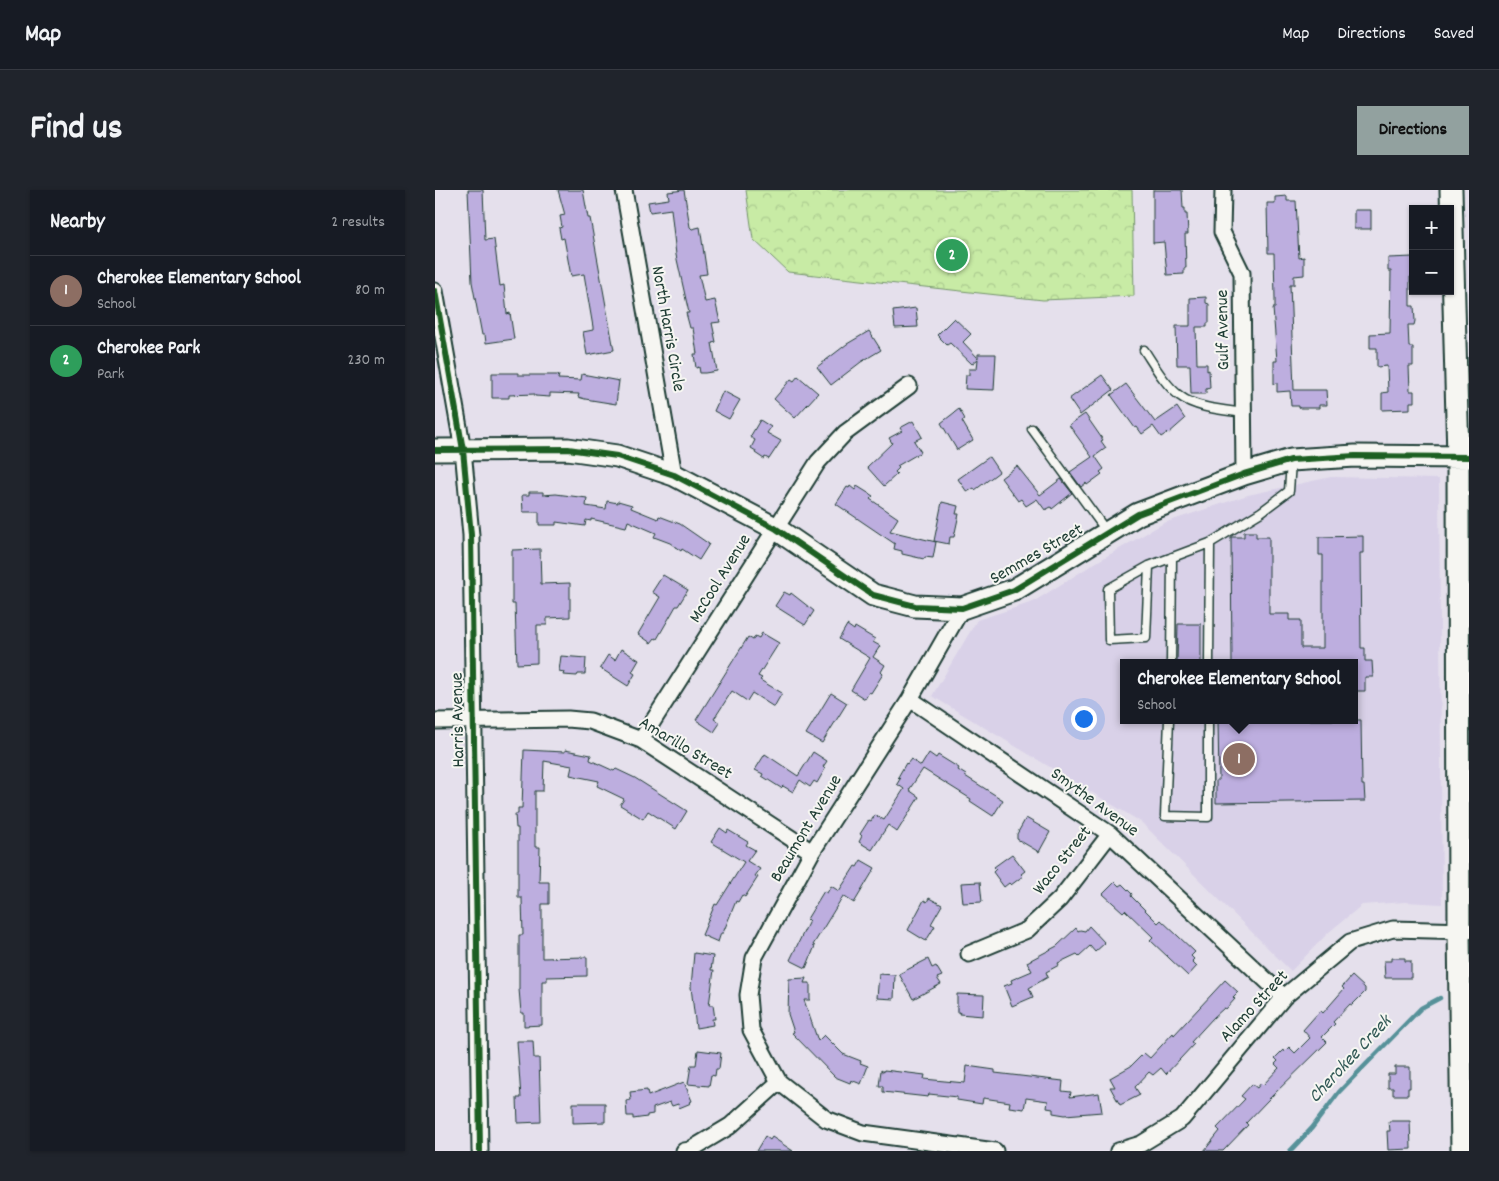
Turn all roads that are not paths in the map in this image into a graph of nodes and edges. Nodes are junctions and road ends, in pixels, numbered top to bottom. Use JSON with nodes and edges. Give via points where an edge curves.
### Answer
{"nodes":[{"id":1,"x":624,"y":190,"type":"edge"},
{"id":2,"x":1223,"y":190,"type":"edge"},
{"id":3,"x":1451,"y":190,"type":"edge"},
{"id":4,"x":435,"y":291,"type":"edge"},
{"id":5,"x":1144,"y":350,"type":"dead end"},
{"id":6,"x":909,"y":386,"type":"dead end"},
{"id":7,"x":1243,"y":413,"type":"junction"},
{"id":8,"x":1032,"y":430,"type":"dead end"},
{"id":9,"x":435,"y":450,"type":"edge"},
{"id":10,"x":463,"y":450,"type":"junction"},
{"id":11,"x":1463,"y":457,"type":"edge"},
{"id":12,"x":1291,"y":460,"type":"junction"},
{"id":13,"x":1244,"y":474,"type":"junction"},
{"id":14,"x":674,"y":475,"type":"junction"},
{"id":15,"x":775,"y":528,"type":"junction"},
{"id":16,"x":1107,"y":532,"type":"junction"},
{"id":17,"x":1210,"y":543,"type":"junction"},
{"id":18,"x":1172,"y":558,"type":"junction"},
{"id":19,"x":1149,"y":566,"type":"junction"},
{"id":20,"x":962,"y":608,"type":"junction"},
{"id":21,"x":1171,"y":659,"type":"edge"},
{"id":22,"x":1209,"y":659,"type":"edge"},
{"id":23,"x":910,"y":699,"type":"junction"},
{"id":24,"x":435,"y":720,"type":"edge"},
{"id":25,"x":475,"y":720,"type":"junction"},
{"id":26,"x":1169,"y":724,"type":"edge"},
{"id":27,"x":1208,"y":724,"type":"edge"},
{"id":28,"x":641,"y":740,"type":"junction"},
{"id":29,"x":1109,"y":834,"type":"junction"},
{"id":30,"x":812,"y":852,"type":"junction"},
{"id":31,"x":1464,"y":931,"type":"edge"},
{"id":32,"x":969,"y":954,"type":"dead end"},
{"id":33,"x":1284,"y":997,"type":"junction"},
{"id":34,"x":779,"y":1082,"type":"junction"},
{"id":35,"x":480,"y":1151,"type":"edge"},
{"id":36,"x":684,"y":1151,"type":"edge"},
{"id":37,"x":995,"y":1151,"type":"edge"},
{"id":38,"x":1118,"y":1151,"type":"edge"},
{"id":39,"x":1462,"y":1151,"type":"edge"}],
"edges":[{"from":1,"to":14,"type":"street","name":"North Harris Circle"},
{"from":2,"to":7,"type":"street","name":"Gulf Avenue","via":[[1222,232],[1242,273]]},
{"from":3,"to":11,"type":"main road"},
{"from":4,"to":10,"type":"street","name":"Harris Avenue"},
{"from":5,"to":7,"type":"lane","via":[[1180,397]]},
{"from":6,"to":15,"type":"street","name":"McCool Avenue","via":[[845,433],[818,462]]},
{"from":7,"to":13,"type":"street","name":"Gulf Avenue"},
{"from":8,"to":16,"type":"lane"},
{"from":9,"to":10,"type":"main road","name":"Semmes Street"},
{"from":10,"to":14,"type":"main road","name":"Semmes Street","via":[[568,448],[617,456]]},
{"from":10,"to":25,"type":"street","name":"Harris Avenue","via":[[471,535]]},
{"from":11,"to":12,"type":"main road","name":"Semmes Street","via":[[1355,456]]},
{"from":11,"to":31,"type":"main road"},
{"from":12,"to":13,"type":"main road","name":"Semmes Street"},
{"from":12,"to":17,"type":"lane","via":[[1289,491]]},
{"from":13,"to":16,"type":"main road","name":"Semmes Street","via":[[1138,514]]},
{"from":14,"to":15,"type":"main road","name":"Semmes Street"},
{"from":15,"to":20,"type":"main road","name":"Semmes Street","via":[[873,595],[915,606]]},
{"from":15,"to":28,"type":"street","name":"McCool Avenue"},
{"from":16,"to":20,"type":"main road","name":"Semmes Street","via":[[1013,590]]},
{"from":17,"to":18,"type":"lane"},
{"from":17,"to":22,"type":"lane"},
{"from":18,"to":19,"type":"lane"},
{"from":18,"to":21,"type":"lane"},
{"from":19,"to":19,"type":"lane","via":[[1108,589],[1109,640],[1146,638]]},
{"from":20,"to":23,"type":"street","name":"Beaumont Avenue"},
{"from":23,"to":29,"type":"street","name":"Smythe Avenue"},
{"from":23,"to":30,"type":"street","name":"Beaumont Avenue"},
{"from":24,"to":25,"type":"street","name":"Amarillo Street"},
{"from":25,"to":28,"type":"street","name":"Amarillo Street","via":[[590,721]]},
{"from":25,"to":35,"type":"street","name":"Harris Avenue"},
{"from":26,"to":27,"type":"lane","via":[[1165,816],[1208,817]]},
{"from":28,"to":30,"type":"street","name":"Amarillo Street"},
{"from":29,"to":32,"type":"street","name":"Waco Street","via":[[1060,899],[1027,930]]},
{"from":29,"to":33,"type":"street","name":"Smythe Avenue"},
{"from":30,"to":34,"type":"street","name":"Beaumont Avenue","via":[[754,958],[748,995],[751,1030]]},
{"from":31,"to":33,"type":"street","name":"Alamo Street","via":[[1393,929],[1350,942]]},
{"from":31,"to":39,"type":"main road"},
{"from":33,"to":38,"type":"street","name":"Alamo Street","via":[[1182,1119],[1141,1144]]},
{"from":34,"to":36,"type":"street","via":[[730,1126]]},
{"from":34,"to":37,"type":"street","via":[[826,1119],[863,1133]]}]}
